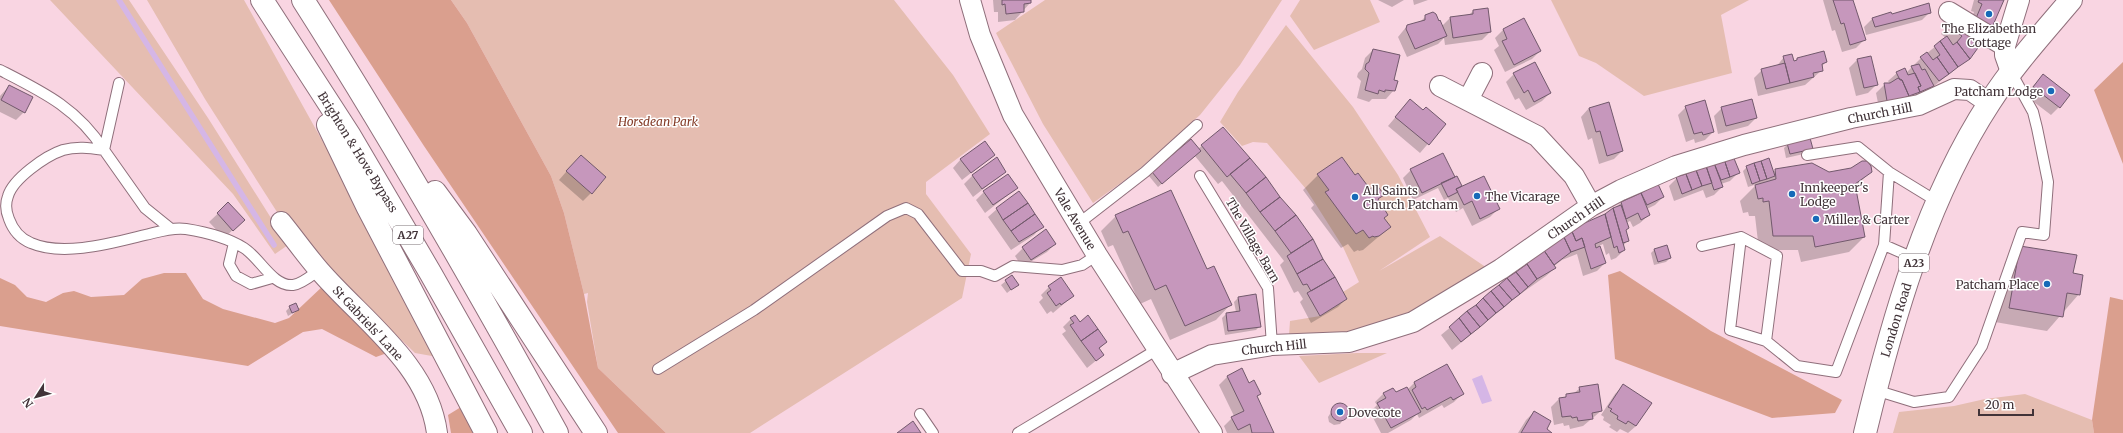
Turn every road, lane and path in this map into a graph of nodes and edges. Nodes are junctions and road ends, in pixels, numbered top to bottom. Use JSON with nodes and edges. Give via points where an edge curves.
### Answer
{"nodes":[{"id":1,"x":262,"y":0,"type":"edge"},
{"id":2,"x":303,"y":0,"type":"edge"},
{"id":3,"x":970,"y":0,"type":"edge"},
{"id":4,"x":2019,"y":0,"type":"edge"},
{"id":5,"x":2071,"y":0,"type":"edge"},
{"id":6,"x":1949,"y":12,"type":"dead end"},
{"id":7,"x":288,"y":42,"type":"junction"},
{"id":8,"x":2005,"y":46,"type":"junction"},
{"id":9,"x":0,"y":70,"type":"edge"},
{"id":10,"x":2011,"y":72,"type":"junction"},
{"id":11,"x":1482,"y":73,"type":"dead end"},
{"id":12,"x":119,"y":83,"type":"dead end"},
{"id":13,"x":1440,"y":86,"type":"dead end"},
{"id":14,"x":1468,"y":100,"type":"junction"},
{"id":15,"x":1989,"y":103,"type":"junction"},
{"id":16,"x":369,"y":104,"type":"junction"},
{"id":17,"x":1197,"y":125,"type":"dead end"},
{"id":18,"x":104,"y":150,"type":"junction"},
{"id":19,"x":1807,"y":155,"type":"dead end"},
{"id":20,"x":1889,"y":172,"type":"junction"},
{"id":21,"x":1200,"y":176,"type":"dead end"},
{"id":22,"x":3,"y":201,"type":"edge"},
{"id":23,"x":1938,"y":202,"type":"junction"},
{"id":24,"x":1590,"y":206,"type":"junction"},
{"id":25,"x":281,"y":222,"type":"dead end"},
{"id":26,"x":1078,"y":224,"type":"junction"},
{"id":27,"x":171,"y":229,"type":"junction"},
{"id":28,"x":1741,"y":237,"type":"junction"},
{"id":29,"x":234,"y":243,"type":"junction"},
{"id":30,"x":1702,"y":246,"type":"dead end"},
{"id":31,"x":1884,"y":246,"type":"junction"},
{"id":32,"x":1097,"y":255,"type":"junction"},
{"id":33,"x":1916,"y":259,"type":"junction"},
{"id":34,"x":319,"y":270,"type":"junction"},
{"id":35,"x":272,"y":278,"type":"junction"},
{"id":36,"x":1766,"y":341,"type":"junction"},
{"id":37,"x":1272,"y":345,"type":"junction"},
{"id":38,"x":1158,"y":349,"type":"junction"},
{"id":39,"x":658,"y":369,"type":"dead end"},
{"id":40,"x":1172,"y":374,"type":"junction"},
{"id":41,"x":1875,"y":390,"type":"junction"},
{"id":42,"x":920,"y":414,"type":"dead end"},
{"id":43,"x":1209,"y":430,"type":"edge"},
{"id":44,"x":437,"y":433,"type":"edge"},
{"id":45,"x":486,"y":433,"type":"edge"},
{"id":46,"x":521,"y":433,"type":"edge"},
{"id":47,"x":557,"y":433,"type":"edge"},
{"id":48,"x":596,"y":433,"type":"edge"},
{"id":49,"x":933,"y":433,"type":"edge"},
{"id":50,"x":1018,"y":433,"type":"edge"},
{"id":51,"x":1865,"y":433,"type":"edge"}],
"edges":[{"from":1,"to":7,"type":"highway","name":"Brighton & Hove Bypass","number":"A27"},
{"from":2,"to":16,"type":"highway","number":"A27"},
{"from":3,"to":26,"type":"street","name":"Vale Avenue","via":[[980,35],[1013,115]]},
{"from":4,"to":8,"type":"street"},
{"from":5,"to":10,"type":"highway","number":"A23"},
{"from":6,"to":8,"type":"street"},
{"from":7,"to":45,"type":"highway","number":"A27","via":[[368,208]]},
{"from":7,"to":46,"type":"highway","name":"Brighton & Hove Bypass","number":"A27","via":[[354,143]]},
{"from":8,"to":10,"type":"street","via":[[2005,55]]},
{"from":9,"to":18,"type":"lane","via":[[60,102],[91,132]]},
{"from":10,"to":15,"type":"highway","number":"A23"},
{"from":10,"to":41,"type":"lane","via":[[2033,112],[2048,182],[2044,235],[2022,232],[1982,346],[1948,397],[1914,402]]},
{"from":11,"to":14,"type":"street"},
{"from":12,"to":18,"type":"lane"},
{"from":13,"to":14,"type":"street"},
{"from":14,"to":24,"type":"street","via":[[1537,136],[1574,176]]},
{"from":15,"to":23,"type":"highway","name":"London Road","number":"A23","via":[[1956,162]]},
{"from":15,"to":24,"type":"street","name":"Church Hill","via":[[1970,90],[1954,89],[1919,105],[1851,118],[1744,145],[1676,166]]},
{"from":16,"to":47,"type":"highway","number":"A27","via":[[456,252]]},
{"from":16,"to":48,"type":"highway","number":"A27","via":[[466,234]]},
{"from":17,"to":26,"type":"lane","via":[[1145,172]]},
{"from":18,"to":22,"type":"lane","via":[[73,148],[51,156],[32,167],[11,188]]},
{"from":18,"to":27,"type":"lane","via":[[145,208]]},
{"from":19,"to":20,"type":"lane","via":[[1858,147]]},
{"from":20,"to":23,"type":"lane"},
{"from":20,"to":31,"type":"lane"},
{"from":21,"to":37,"type":"lane","name":"The Village Barn","via":[[1268,288]]},
{"from":22,"to":27,"type":"lane","via":[[12,226],[19,235],[30,243],[41,246],[68,248],[105,245]]},
{"from":23,"to":33,"type":"highway","name":"London Road","number":"A23"},
{"from":24,"to":37,"type":"street","name":"Church Hill","via":[[1501,269],[1413,322],[1349,342]]},
{"from":25,"to":34,"type":"street","name":"St Gabriels' Lane"},
{"from":26,"to":32,"type":"street","name":"Vale Avenue"},
{"from":27,"to":29,"type":"lane","via":[[186,229]]},
{"from":28,"to":30,"type":"lane"},
{"from":28,"to":36,"type":"lane","via":[[1777,256]]},
{"from":28,"to":36,"type":"lane","via":[[1730,330]]},
{"from":29,"to":35,"type":"lane","via":[[259,260]]},
{"from":29,"to":35,"type":"lane","via":[[229,264],[236,276],[252,284]]},
{"from":31,"to":33,"type":"lane"},
{"from":31,"to":36,"type":"lane","via":[[1836,372],[1797,366]]},
{"from":32,"to":38,"type":"street","name":"Vale Avenue"},
{"from":32,"to":39,"type":"lane","via":[[1082,265],[1062,270],[1013,266],[995,276],[962,271],[918,214],[906,208],[887,216],[754,310]]},
{"from":33,"to":41,"type":"highway","name":"London Road","number":"A23","via":[[1899,306]]},
{"from":34,"to":35,"type":"lane","via":[[294,285]]},
{"from":34,"to":44,"type":"street","name":"St Gabriels' Lane","via":[[409,366],[426,394],[435,418]]},
{"from":37,"to":40,"type":"street","name":"Church Hill","via":[[1212,355]]},
{"from":38,"to":40,"type":"street","name":"Vale Avenue"},
{"from":38,"to":50,"type":"lane"},
{"from":40,"to":43,"type":"street","name":"Vale Avenue"},
{"from":41,"to":51,"type":"highway","name":"London Road","number":"A23"},
{"from":42,"to":49,"type":"lane"}]}
